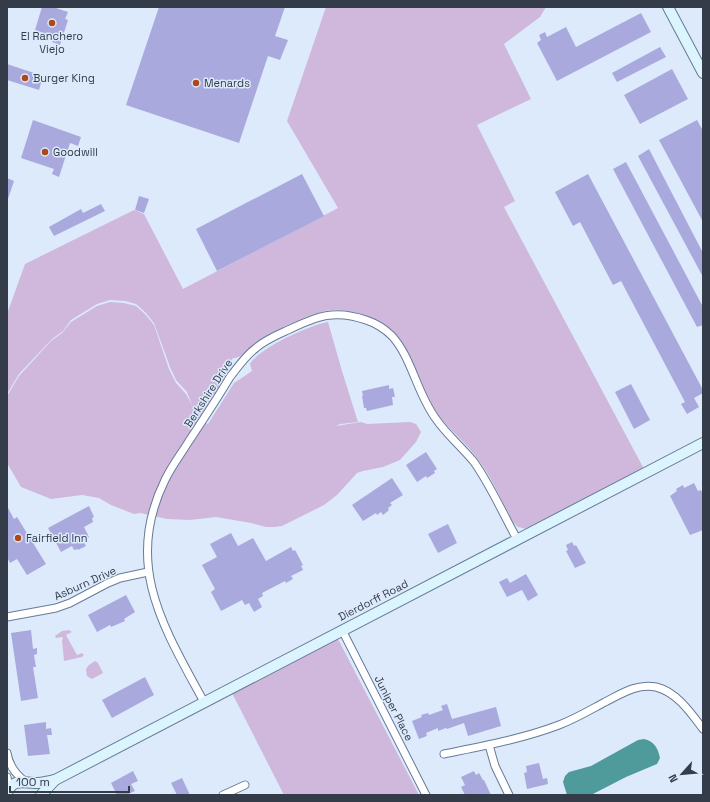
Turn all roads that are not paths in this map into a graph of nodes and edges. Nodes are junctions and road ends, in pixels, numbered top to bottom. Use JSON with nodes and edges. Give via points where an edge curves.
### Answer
{"nodes":[{"id":1,"x":668,"y":7,"type":"edge"},
{"id":2,"x":703,"y":73,"type":"edge"},
{"id":3,"x":703,"y":443,"type":"edge"},
{"id":4,"x":517,"y":539,"type":"junction"},
{"id":5,"x":148,"y":572,"type":"junction"},
{"id":6,"x":7,"y":616,"type":"edge"},
{"id":7,"x":342,"y":630,"type":"junction"},
{"id":8,"x":204,"y":702,"type":"junction"},
{"id":9,"x":703,"y":729,"type":"edge"},
{"id":10,"x":489,"y":745,"type":"junction"},
{"id":11,"x":7,"y":754,"type":"edge"},
{"id":12,"x":444,"y":754,"type":"dead end"},
{"id":13,"x":7,"y":759,"type":"edge"},
{"id":14,"x":7,"y":777,"type":"edge"},
{"id":15,"x":55,"y":780,"type":"junction"},
{"id":16,"x":27,"y":782,"type":"junction"},
{"id":17,"x":245,"y":785,"type":"dead end"},
{"id":18,"x":7,"y":792,"type":"edge"},
{"id":19,"x":37,"y":795,"type":"edge"},
{"id":20,"x":40,"y":795,"type":"edge"},
{"id":21,"x":223,"y":795,"type":"edge"},
{"id":22,"x":426,"y":795,"type":"edge"},
{"id":23,"x":509,"y":795,"type":"edge"}],
"edges":[{"from":1,"to":2,"type":"street"},
{"from":3,"to":4,"type":"street","name":"Dierdorff Road"},
{"from":4,"to":5,"type":"street","name":"Berkshire Drive","via":[[474,462],[428,407],[404,355],[391,336],[375,323],[340,314],[321,316],[277,335],[256,348],[239,364],[159,493],[151,516],[147,540]]},
{"from":4,"to":7,"type":"street","name":"Dierdorff Road"},
{"from":5,"to":6,"type":"street","name":"Asburn Drive","via":[[120,578],[56,608]]},
{"from":5,"to":8,"type":"street","name":"Berkshire Drive","via":[[167,632]]},
{"from":7,"to":8,"type":"street","name":"Dierdorff Road"},
{"from":7,"to":22,"type":"street","name":"Juniper Place"},
{"from":8,"to":15,"type":"street","name":"Dierdorff Road"},
{"from":9,"to":10,"type":"street","via":[[671,694],[656,688],[641,687],[628,690],[560,725]]},
{"from":10,"to":12,"type":"street"},
{"from":10,"to":23,"type":"street","via":[[495,766]]},
{"from":11,"to":13,"type":"street"},
{"from":11,"to":16,"type":"street","via":[[18,776]]},
{"from":14,"to":18,"type":"street"},
{"from":15,"to":16,"type":"street","name":"Dierdorff Road"},
{"from":15,"to":20,"type":"street","name":"Dierdorff Road"},
{"from":16,"to":18,"type":"street","name":"Dierdorff Road","via":[[16,782]]},
{"from":16,"to":19,"type":"street","via":[[33,786]]},
{"from":17,"to":21,"type":"street"}]}
